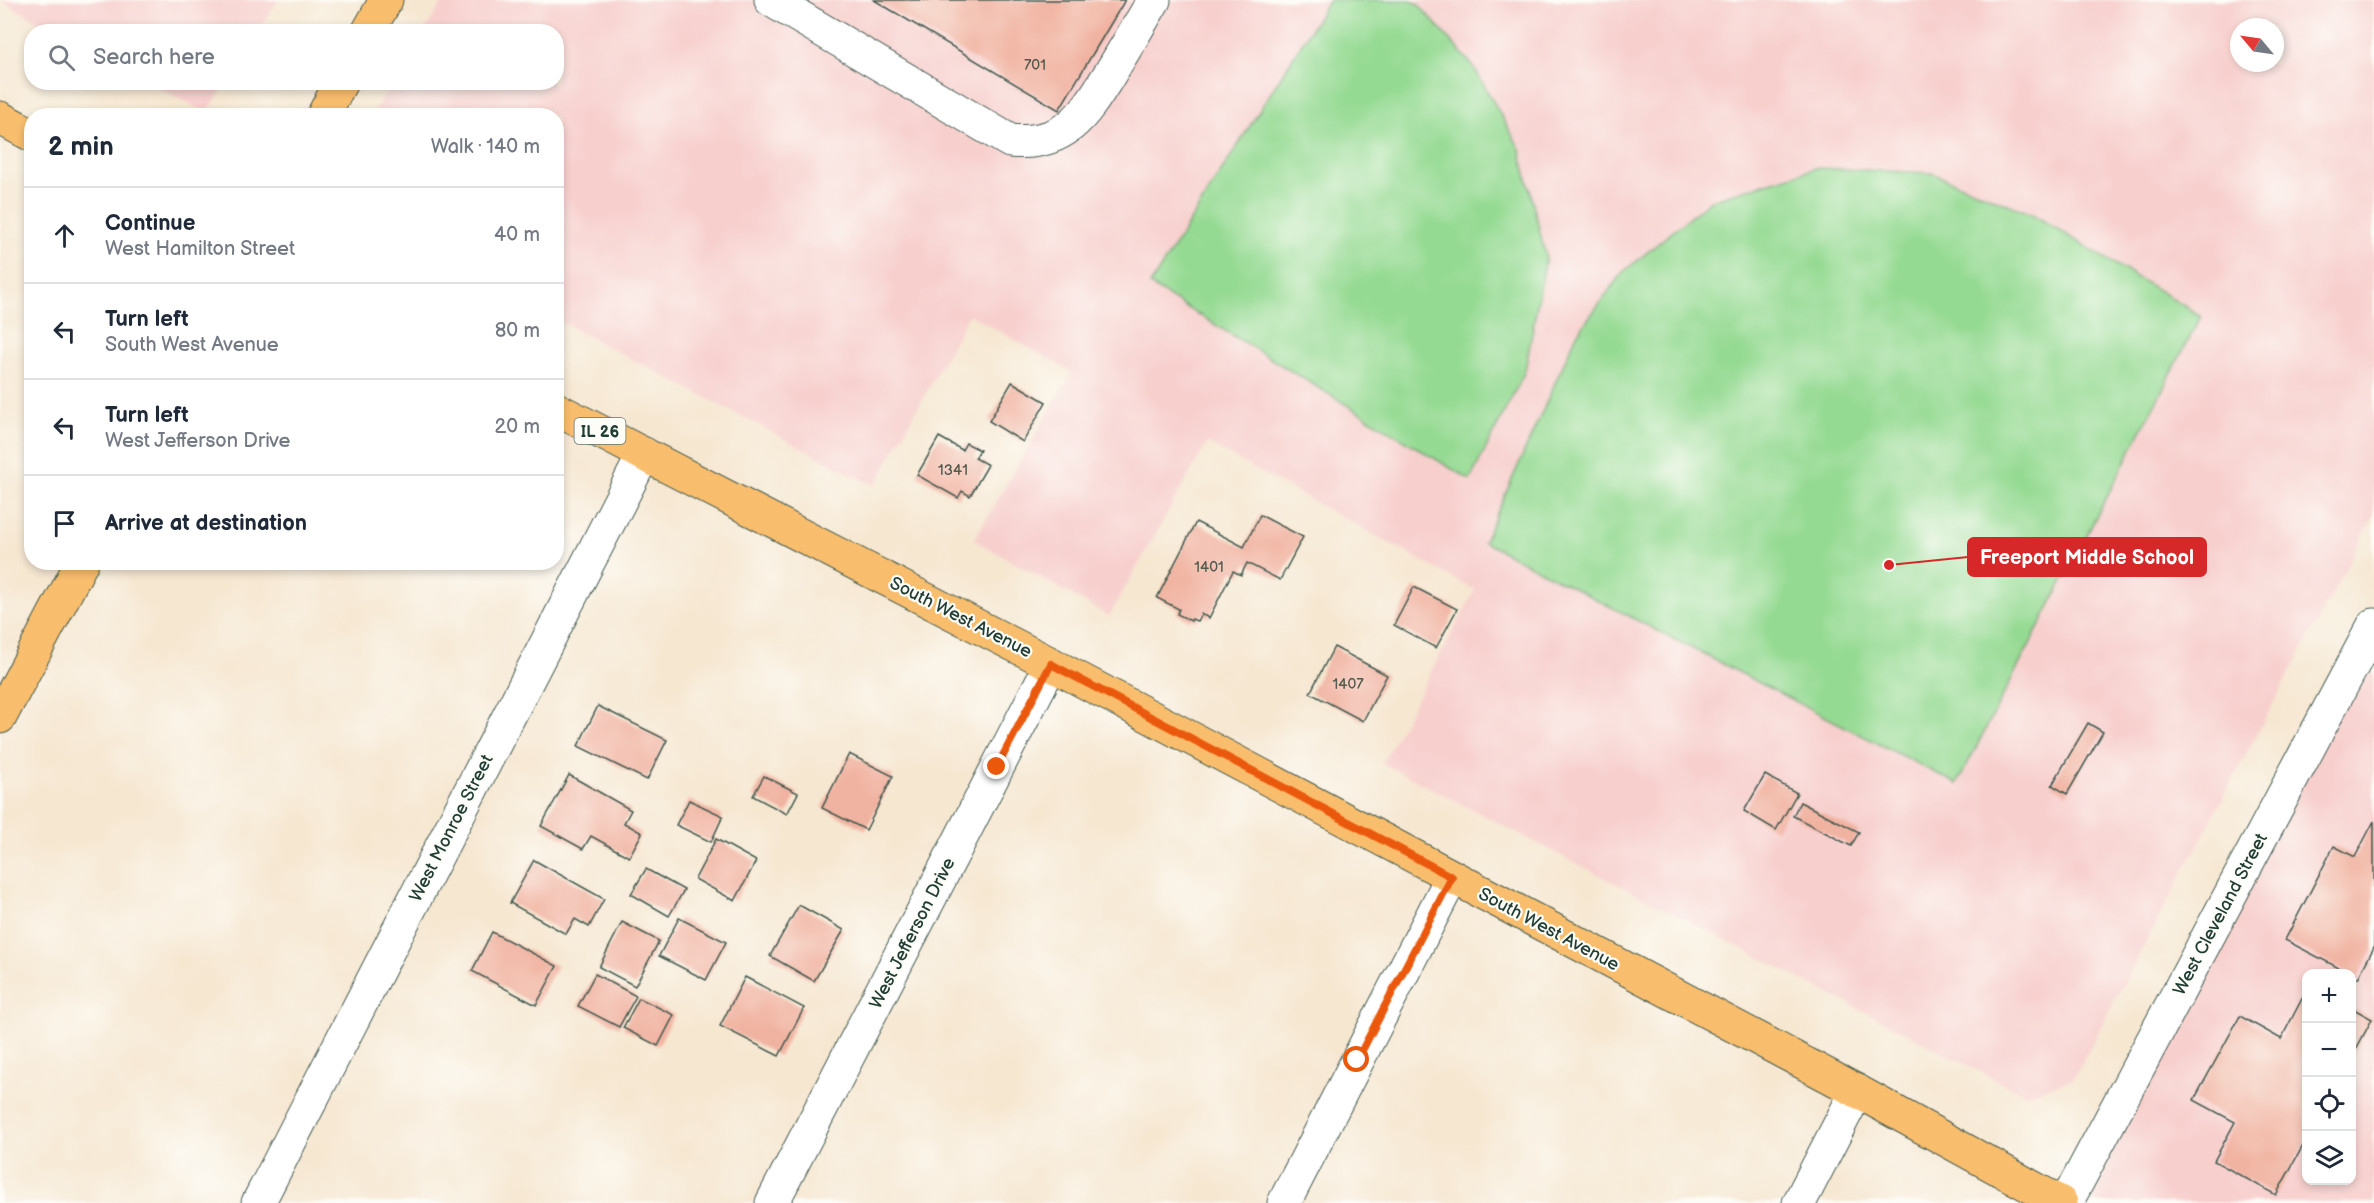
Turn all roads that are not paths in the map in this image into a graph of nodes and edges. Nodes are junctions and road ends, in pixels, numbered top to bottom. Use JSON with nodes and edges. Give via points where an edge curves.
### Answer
{"nodes":[{"id":1,"x":386,"y":0,"type":"edge"},
{"id":2,"x":771,"y":0,"type":"edge"},
{"id":3,"x":1154,"y":0,"type":"edge"},
{"id":4,"x":372,"y":24,"type":"edge"},
{"id":5,"x":337,"y":90,"type":"edge"},
{"id":6,"x":327,"y":108,"type":"edge"},
{"id":7,"x":0,"y":118,"type":"edge"},
{"id":8,"x":24,"y":131,"type":"edge"},
{"id":9,"x":564,"y":413,"type":"edge"},
{"id":10,"x":644,"y":454,"type":"junction"},
{"id":11,"x":78,"y":570,"type":"edge"},
{"id":12,"x":2374,"y":625,"type":"edge"},
{"id":13,"x":1051,"y":664,"type":"junction"},
{"id":14,"x":0,"y":717,"type":"edge"},
{"id":15,"x":1452,"y":877,"type":"junction"},
{"id":16,"x":1857,"y":1091,"type":"junction"},
{"id":17,"x":258,"y":1203,"type":"edge"},
{"id":18,"x":772,"y":1203,"type":"edge"},
{"id":19,"x":1284,"y":1203,"type":"edge"},
{"id":20,"x":1799,"y":1203,"type":"edge"},
{"id":21,"x":2061,"y":1203,"type":"edge"},
{"id":22,"x":2066,"y":1203,"type":"edge"}],
"edges":[{"from":1,"to":4,"type":"main road"},
{"from":2,"to":3,"type":"street","via":[[1010,141],[1027,143],[1061,133],[1085,113]]},
{"from":5,"to":6,"type":"main road"},
{"from":7,"to":8,"type":"main road"},
{"from":9,"to":10,"type":"main road","name":"South West Avenue","number":"IL 26"},
{"from":10,"to":13,"type":"main road","name":"South West Avenue","number":"IL 26"},
{"from":10,"to":17,"type":"street","name":"West Monroe Street"},
{"from":11,"to":14,"type":"main road"},
{"from":12,"to":22,"type":"street","name":"West Cleveland Street"},
{"from":13,"to":15,"type":"main road","name":"South West Avenue","number":"IL 26"},
{"from":13,"to":18,"type":"street","name":"West Jefferson Drive"},
{"from":15,"to":16,"type":"main road","name":"South West Avenue","number":"IL 26"},
{"from":15,"to":19,"type":"street"},
{"from":16,"to":20,"type":"street"},
{"from":16,"to":21,"type":"main road","name":"South West Avenue","number":"IL 26"}]}
